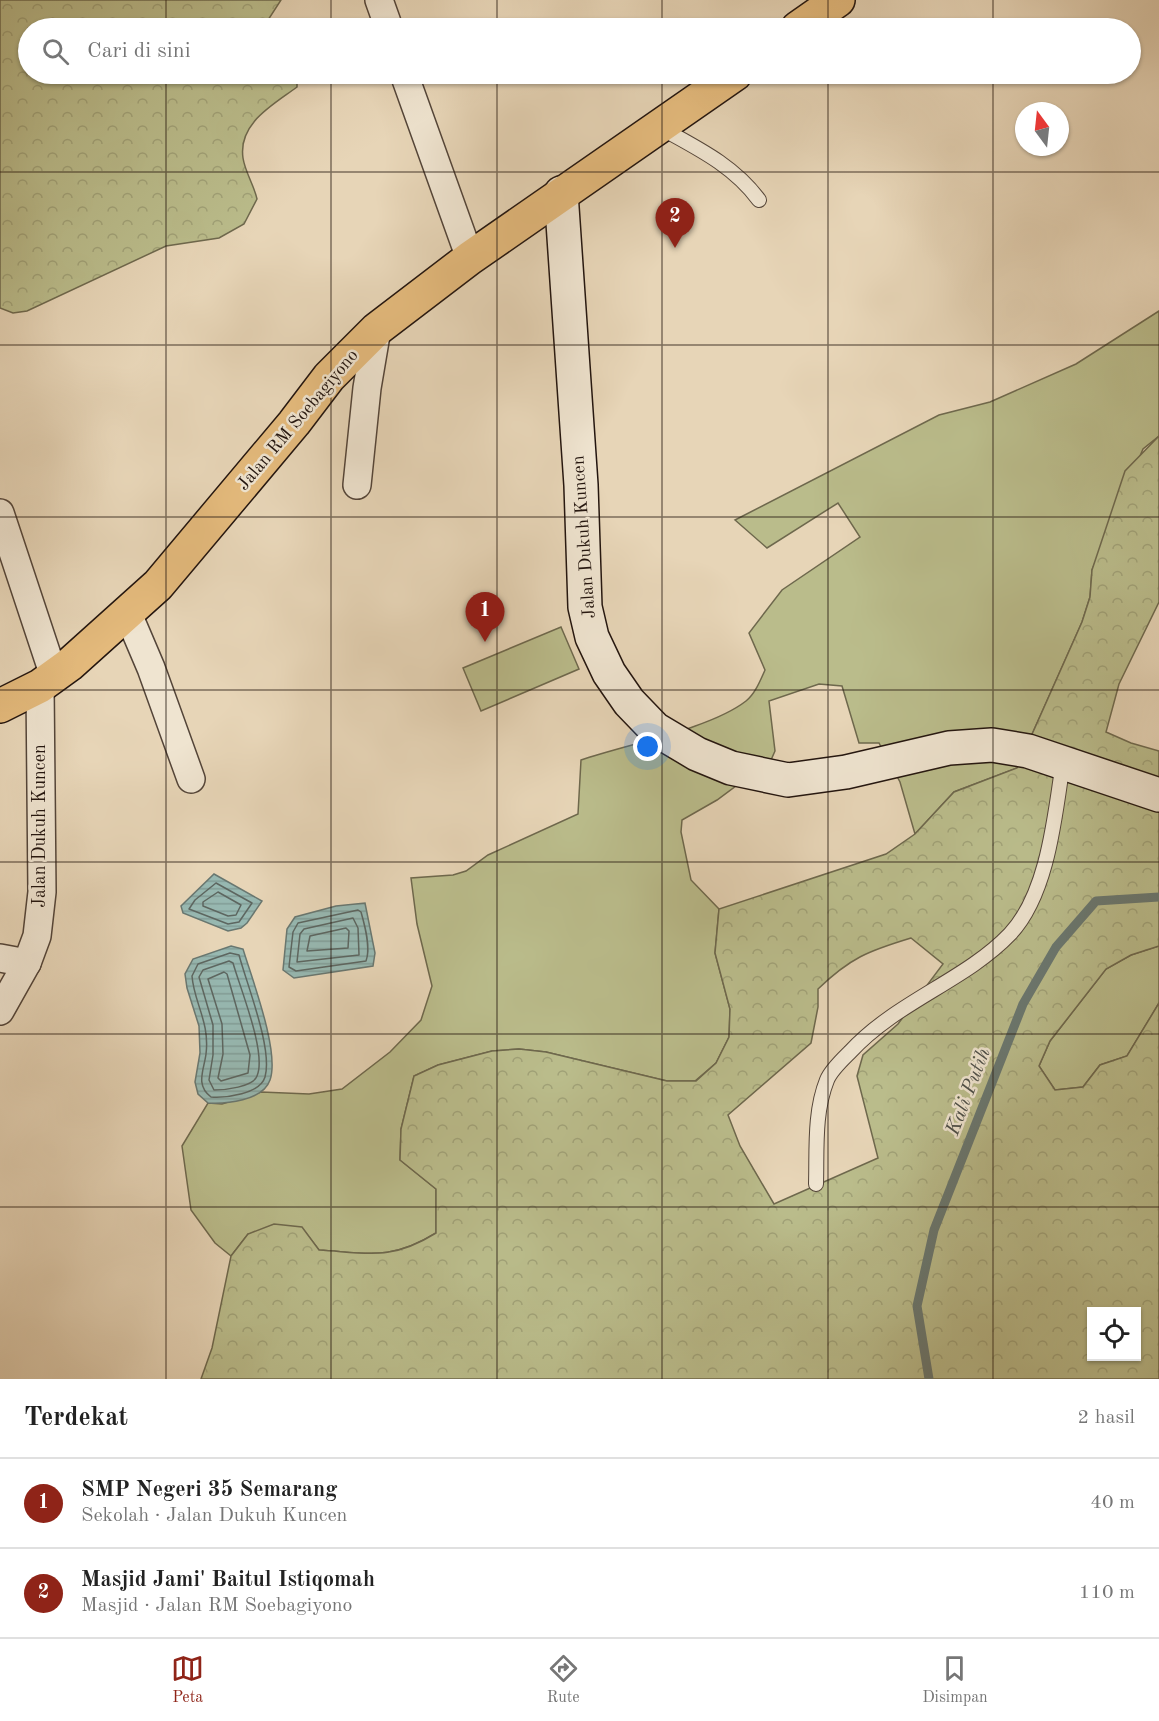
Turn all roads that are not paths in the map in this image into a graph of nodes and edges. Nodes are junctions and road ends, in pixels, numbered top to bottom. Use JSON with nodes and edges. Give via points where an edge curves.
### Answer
{"nodes":[{"id":1,"x":379,"y":0,"type":"edge"},
{"id":2,"x":838,"y":0,"type":"edge"},
{"id":3,"x":385,"y":18,"type":"edge"},
{"id":4,"x":812,"y":18,"type":"edge"},
{"id":5,"x":408,"y":84,"type":"edge"},
{"id":6,"x":721,"y":84,"type":"edge"},
{"id":7,"x":659,"y":127,"type":"junction"},
{"id":8,"x":561,"y":194,"type":"junction"},
{"id":9,"x":759,"y":200,"type":"dead end"},
{"id":10,"x":470,"y":258,"type":"junction"},
{"id":11,"x":376,"y":329,"type":"junction"},
{"id":12,"x":357,"y":485,"type":"dead end"},
{"id":13,"x":0,"y":513,"type":"edge"},
{"id":14,"x":128,"y":614,"type":"junction"},
{"id":15,"x":47,"y":681,"type":"junction"},
{"id":16,"x":0,"y":706,"type":"edge"},
{"id":17,"x":1078,"y":767,"type":"junction"},
{"id":18,"x":191,"y":779,"type":"dead end"},
{"id":19,"x":1159,"y":795,"type":"edge"},
{"id":20,"x":0,"y":958,"type":"edge"},
{"id":21,"x":27,"y":963,"type":"junction"},
{"id":22,"x":0,"y":1011,"type":"edge"},
{"id":23,"x":816,"y":1184,"type":"dead end"}],
"edges":[{"from":1,"to":3,"type":"street"},
{"from":2,"to":4,"type":"main road"},
{"from":5,"to":10,"type":"street"},
{"from":6,"to":7,"type":"main road","name":"Jalan RM Soebagiyono"},
{"from":7,"to":8,"type":"main road","name":"Jalan RM Soebagiyono"},
{"from":7,"to":9,"type":"lane","via":[[717,159],[746,183]]},
{"from":8,"to":10,"type":"main road","name":"Jalan RM Soebagiyono"},
{"from":8,"to":17,"type":"street","name":"Jalan Dukuh Kuncen","via":[[581,485],[585,607],[592,637],[609,673],[629,702],[655,729],[697,754],[731,768],[788,780],[846,772],[949,748],[992,745],[1028,751]]},
{"from":10,"to":11,"type":"main road","name":"Jalan RM Soebagiyono"},
{"from":11,"to":12,"type":"street"},
{"from":11,"to":14,"type":"main road","name":"Jalan RM Soebagiyono","via":[[329,377],[158,585]]},
{"from":13,"to":15,"type":"street","name":"Jalan Dukuh Kuncen"},
{"from":14,"to":15,"type":"main road","name":"Jalan RM Soebagiyono"},
{"from":14,"to":18,"type":"street"},
{"from":15,"to":16,"type":"main road","name":"Jalan RM Soebagiyono"},
{"from":15,"to":21,"type":"street","name":"Jalan Dukuh Kuncen","via":[[42,892],[37,936]]},
{"from":17,"to":19,"type":"street","name":"Jalan Dukuh Kuncen"},
{"from":17,"to":23,"type":"lane","via":[[1053,828],[1030,904],[1010,933],[976,962],[870,1030],[827,1079],[819,1109]]},
{"from":20,"to":21,"type":"street"},
{"from":21,"to":22,"type":"street","name":"Jalan Dukuh Kuncen"}]}
